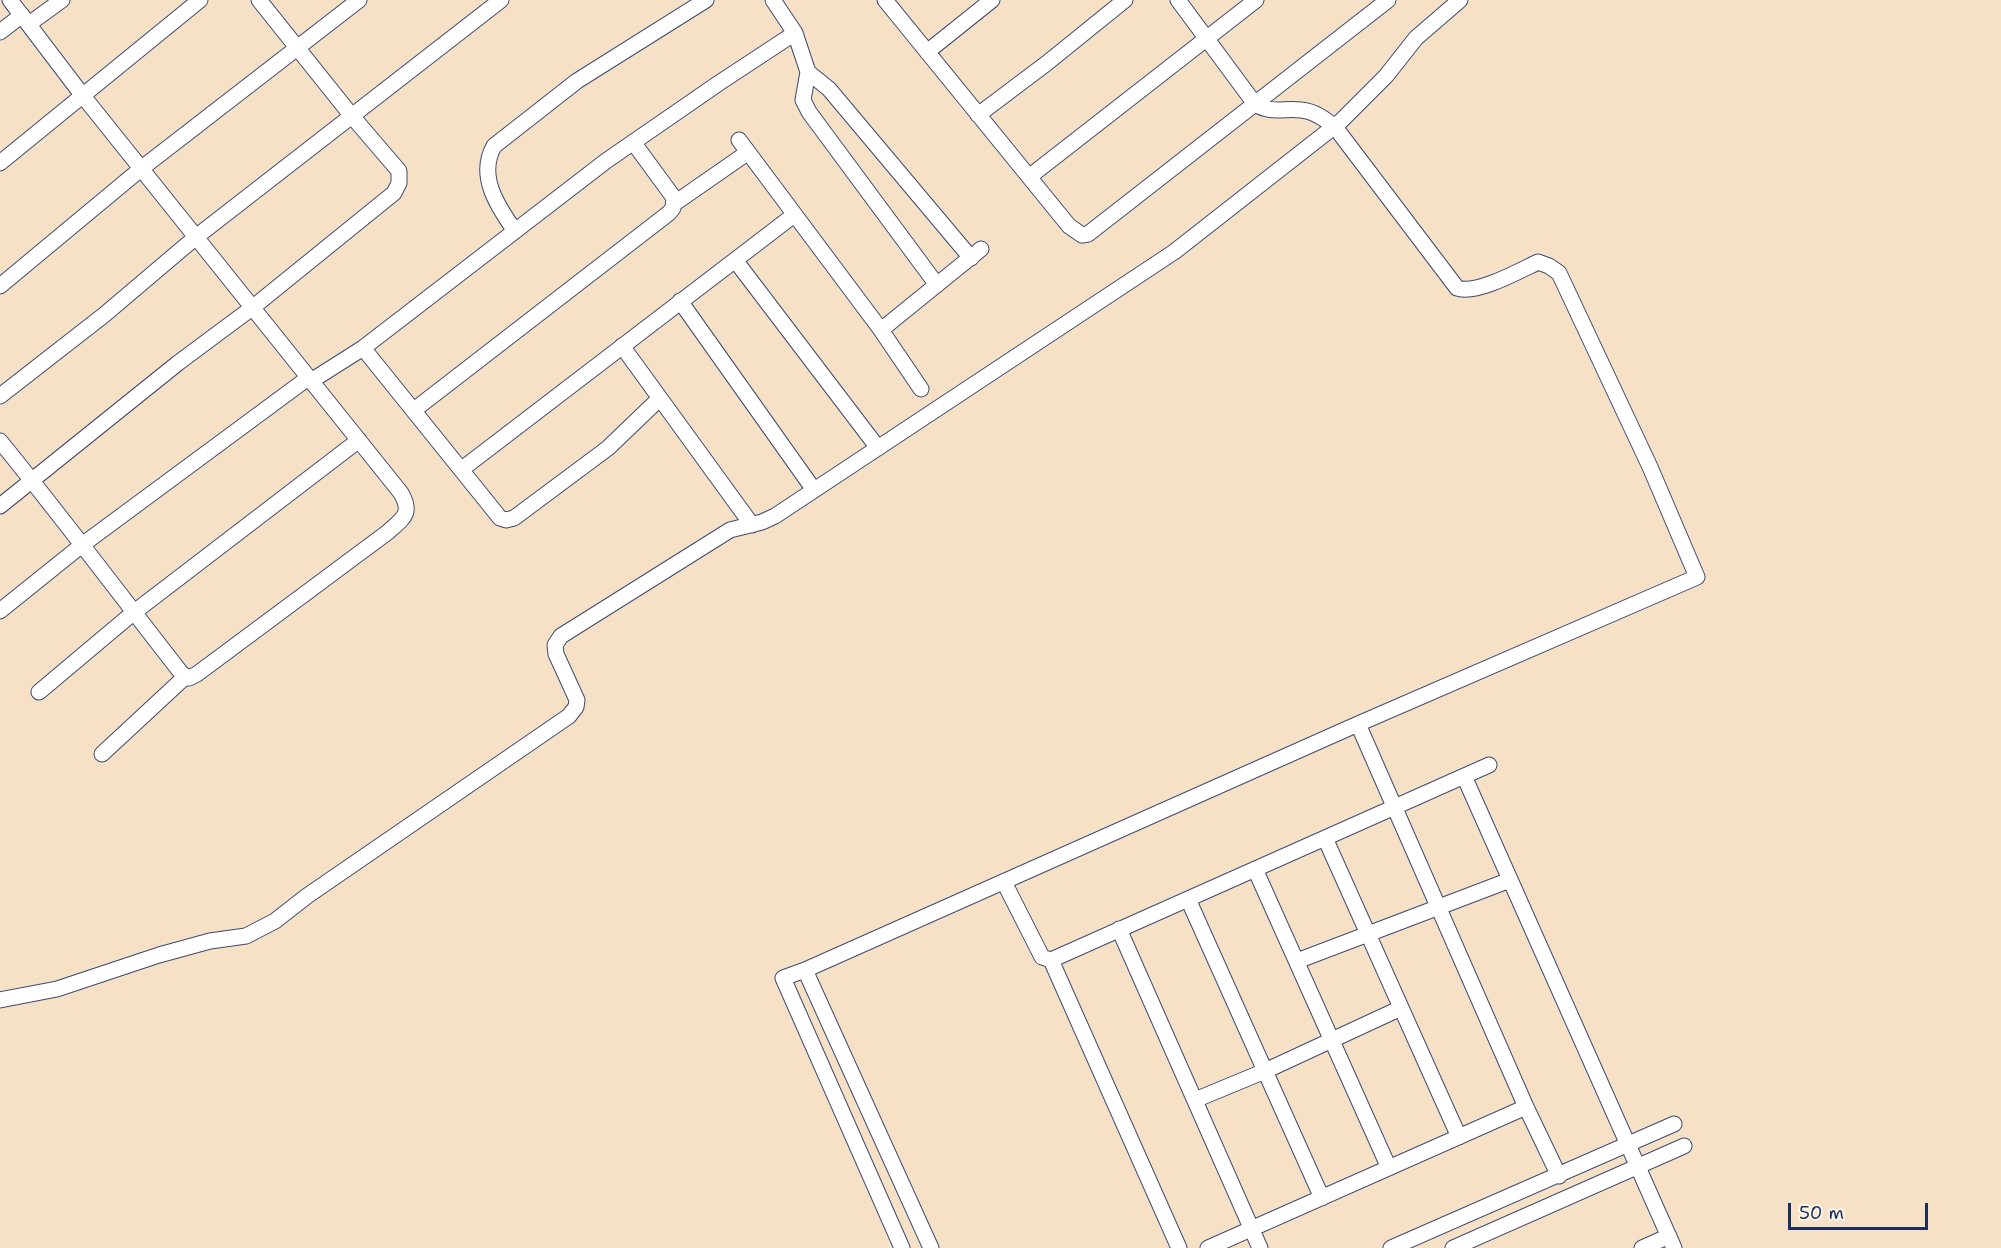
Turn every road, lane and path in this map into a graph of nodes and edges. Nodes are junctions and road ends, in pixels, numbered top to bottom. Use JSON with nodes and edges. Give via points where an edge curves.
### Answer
{"nodes":[{"id":1,"x":10,"y":0,"type":"edge"},
{"id":2,"x":62,"y":0,"type":"edge"},
{"id":3,"x":200,"y":0,"type":"edge"},
{"id":4,"x":259,"y":0,"type":"edge"},
{"id":5,"x":359,"y":0,"type":"edge"},
{"id":6,"x":501,"y":0,"type":"edge"},
{"id":7,"x":706,"y":0,"type":"edge"},
{"id":8,"x":773,"y":0,"type":"edge"},
{"id":9,"x":885,"y":0,"type":"edge"},
{"id":10,"x":992,"y":0,"type":"edge"},
{"id":11,"x":1125,"y":0,"type":"edge"},
{"id":12,"x":1178,"y":0,"type":"edge"},
{"id":13,"x":1256,"y":0,"type":"edge"},
{"id":14,"x":1388,"y":0,"type":"edge"},
{"id":15,"x":1460,"y":0,"type":"edge"},
{"id":16,"x":25,"y":20,"type":"junction"},
{"id":17,"x":0,"y":32,"type":"edge"},
{"id":18,"x":795,"y":33,"type":"junction"},
{"id":19,"x":1208,"y":39,"type":"junction"},
{"id":20,"x":298,"y":49,"type":"junction"},
{"id":21,"x":927,"y":52,"type":"junction"},
{"id":22,"x":808,"y":72,"type":"junction"},
{"id":23,"x":83,"y":96,"type":"junction"},
{"id":24,"x":1255,"y":104,"type":"junction"},
{"id":25,"x":978,"y":114,"type":"junction"},
{"id":26,"x":351,"y":115,"type":"junction"},
{"id":27,"x":1335,"y":127,"type":"junction"},
{"id":28,"x":633,"y":142,"type":"junction"},
{"id":29,"x":0,"y":162,"type":"edge"},
{"id":30,"x":142,"y":168,"type":"junction"},
{"id":31,"x":1029,"y":177,"type":"junction"},
{"id":32,"x":675,"y":203,"type":"junction"},
{"id":33,"x":794,"y":215,"type":"junction"},
{"id":34,"x":515,"y":231,"type":"junction"},
{"id":35,"x":196,"y":237,"type":"junction"},
{"id":36,"x":735,"y":260,"type":"junction"},
{"id":37,"x":937,"y":285,"type":"junction"},
{"id":38,"x":0,"y":286,"type":"edge"},
{"id":39,"x":680,"y":302,"type":"junction"},
{"id":40,"x":252,"y":308,"type":"junction"},
{"id":41,"x":881,"y":330,"type":"junction"},
{"id":42,"x":622,"y":346,"type":"junction"},
{"id":43,"x":363,"y":348,"type":"junction"},
{"id":44,"x":310,"y":380,"type":"junction"},
{"id":45,"x":921,"y":389,"type":"dead end"},
{"id":46,"x":0,"y":396,"type":"edge"},
{"id":47,"x":659,"y":399,"type":"junction"},
{"id":48,"x":414,"y":410,"type":"junction"},
{"id":49,"x":359,"y":440,"type":"junction"},
{"id":50,"x":0,"y":441,"type":"edge"},
{"id":51,"x":878,"y":447,"type":"junction"},
{"id":52,"x":462,"y":469,"type":"junction"},
{"id":53,"x":32,"y":480,"type":"junction"},
{"id":54,"x":814,"y":490,"type":"junction"},
{"id":55,"x":0,"y":506,"type":"edge"},
{"id":56,"x":752,"y":525,"type":"junction"},
{"id":57,"x":82,"y":545,"type":"junction"},
{"id":58,"x":0,"y":611,"type":"edge"},
{"id":59,"x":134,"y":613,"type":"junction"},
{"id":60,"x":185,"y":677,"type":"junction"},
{"id":61,"x":39,"y":692,"type":"dead end"},
{"id":62,"x":1358,"y":724,"type":"junction"},
{"id":63,"x":102,"y":754,"type":"dead end"},
{"id":64,"x":1489,"y":765,"type":"dead end"},
{"id":65,"x":1464,"y":776,"type":"junction"},
{"id":66,"x":1395,"y":807,"type":"junction"},
{"id":67,"x":1325,"y":838,"type":"junction"},
{"id":68,"x":1255,"y":869,"type":"junction"},
{"id":69,"x":1510,"y":880,"type":"junction"},
{"id":70,"x":1004,"y":882,"type":"junction"},
{"id":71,"x":1188,"y":899,"type":"junction"},
{"id":72,"x":1438,"y":907,"type":"junction"},
{"id":73,"x":1119,"y":929,"type":"junction"},
{"id":74,"x":1368,"y":934,"type":"junction"},
{"id":75,"x":1051,"y":960,"type":"junction"},
{"id":76,"x":1298,"y":961,"type":"junction"},
{"id":77,"x":805,"y":970,"type":"junction"},
{"id":78,"x":0,"y":999,"type":"edge"},
{"id":79,"x":1401,"y":1008,"type":"junction"},
{"id":80,"x":1332,"y":1040,"type":"junction"},
{"id":81,"x":1265,"y":1071,"type":"junction"},
{"id":82,"x":1195,"y":1100,"type":"junction"},
{"id":83,"x":1527,"y":1107,"type":"junction"},
{"id":84,"x":1674,"y":1124,"type":"dead end"},
{"id":85,"x":1459,"y":1137,"type":"junction"},
{"id":86,"x":1629,"y":1145,"type":"junction"},
{"id":87,"x":1684,"y":1146,"type":"dead end"},
{"id":88,"x":1638,"y":1167,"type":"junction"},
{"id":89,"x":1389,"y":1168,"type":"junction"},
{"id":90,"x":1559,"y":1176,"type":"junction"},
{"id":91,"x":1322,"y":1198,"type":"junction"},
{"id":92,"x":1252,"y":1228,"type":"junction"},
{"id":93,"x":1671,"y":1242,"type":"edge"},
{"id":94,"x":902,"y":1248,"type":"edge"},
{"id":95,"x":931,"y":1248,"type":"edge"},
{"id":96,"x":1179,"y":1248,"type":"edge"},
{"id":97,"x":1208,"y":1248,"type":"edge"},
{"id":98,"x":1260,"y":1248,"type":"edge"},
{"id":99,"x":1391,"y":1248,"type":"edge"},
{"id":100,"x":1453,"y":1248,"type":"edge"},
{"id":101,"x":1642,"y":1248,"type":"edge"}],
"edges":[{"from":1,"to":16,"type":"street"},
{"from":2,"to":16,"type":"street"},
{"from":3,"to":23,"type":"street"},
{"from":4,"to":20,"type":"street"},
{"from":5,"to":20,"type":"street"},
{"from":6,"to":26,"type":"street"},
{"from":7,"to":34,"type":"street","via":[[577,81],[494,146],[489,154],[490,189]]},
{"from":8,"to":18,"type":"street"},
{"from":9,"to":21,"type":"street"},
{"from":10,"to":21,"type":"street"},
{"from":11,"to":25,"type":"street"},
{"from":12,"to":19,"type":"street"},
{"from":13,"to":19,"type":"street"},
{"from":14,"to":24,"type":"street"},
{"from":15,"to":27,"type":"street","via":[[1416,38],[1382,81]]},
{"from":16,"to":17,"type":"street"},
{"from":16,"to":23,"type":"street"},
{"from":18,"to":22,"type":"street"},
{"from":18,"to":28,"type":"street"},
{"from":19,"to":24,"type":"street"},
{"from":19,"to":31,"type":"street"},
{"from":20,"to":26,"type":"street"},
{"from":20,"to":30,"type":"street"},
{"from":21,"to":25,"type":"street"},
{"from":22,"to":37,"type":"street","via":[[803,99],[809,112]]},
{"from":22,"to":37,"type":"street","via":[[829,89],[976,254]]},
{"from":23,"to":29,"type":"street"},
{"from":23,"to":30,"type":"street"},
{"from":24,"to":27,"type":"street","via":[[1274,111],[1313,112]]},
{"from":24,"to":31,"type":"street","via":[[1088,234],[1076,232]]},
{"from":25,"to":31,"type":"street"},
{"from":26,"to":35,"type":"street"},
{"from":26,"to":40,"type":"street","via":[[399,171],[394,193]]},
{"from":27,"to":51,"type":"street","via":[[1158,263]]},
{"from":27,"to":62,"type":"street","via":[[1457,288],[1477,288],[1539,262],[1559,273],[1697,577]]},
{"from":28,"to":32,"type":"street"},
{"from":28,"to":34,"type":"street"},
{"from":30,"to":35,"type":"street"},
{"from":30,"to":38,"type":"street"},
{"from":32,"to":33,"type":"street","via":[[743,146]]},
{"from":32,"to":48,"type":"street","via":[[669,213]]},
{"from":33,"to":36,"type":"street"},
{"from":33,"to":41,"type":"street"},
{"from":34,"to":43,"type":"street"},
{"from":35,"to":40,"type":"street"},
{"from":35,"to":46,"type":"street"},
{"from":36,"to":39,"type":"street"},
{"from":36,"to":51,"type":"street"},
{"from":37,"to":41,"type":"street"},
{"from":39,"to":42,"type":"street"},
{"from":39,"to":54,"type":"street"},
{"from":40,"to":44,"type":"street"},
{"from":40,"to":53,"type":"street"},
{"from":41,"to":45,"type":"street"},
{"from":42,"to":47,"type":"street"},
{"from":42,"to":52,"type":"street"},
{"from":43,"to":44,"type":"street"},
{"from":43,"to":48,"type":"street"},
{"from":44,"to":49,"type":"street"},
{"from":44,"to":57,"type":"street"},
{"from":47,"to":52,"type":"street","via":[[608,448],[514,518],[500,518]]},
{"from":47,"to":56,"type":"street"},
{"from":48,"to":52,"type":"street"},
{"from":49,"to":59,"type":"street"},
{"from":49,"to":60,"type":"street","via":[[401,493],[408,504],[406,513],[388,532],[266,624],[194,676]]},
{"from":50,"to":53,"type":"street"},
{"from":51,"to":54,"type":"street"},
{"from":53,"to":55,"type":"street"},
{"from":53,"to":57,"type":"street"},
{"from":54,"to":56,"type":"street","via":[[775,516]]},
{"from":56,"to":78,"type":"street","via":[[730,530],[561,636],[555,645],[556,654],[577,700],[569,716],[275,921],[246,936],[159,955],[57,989]]},
{"from":57,"to":58,"type":"street"},
{"from":57,"to":59,"type":"street"},
{"from":59,"to":60,"type":"street"},
{"from":59,"to":61,"type":"street"},
{"from":60,"to":63,"type":"street"},
{"from":62,"to":66,"type":"street"},
{"from":62,"to":70,"type":"street"},
{"from":64,"to":65,"type":"street"},
{"from":65,"to":66,"type":"street"},
{"from":65,"to":69,"type":"street"},
{"from":66,"to":67,"type":"street"},
{"from":66,"to":72,"type":"street"},
{"from":67,"to":68,"type":"street"},
{"from":67,"to":74,"type":"street"},
{"from":68,"to":71,"type":"street"},
{"from":68,"to":76,"type":"street"},
{"from":69,"to":72,"type":"street"},
{"from":69,"to":86,"type":"street"},
{"from":70,"to":75,"type":"street","via":[[1042,957]]},
{"from":70,"to":77,"type":"street"},
{"from":71,"to":73,"type":"street"},
{"from":71,"to":81,"type":"street"},
{"from":72,"to":74,"type":"street"},
{"from":72,"to":83,"type":"street"},
{"from":73,"to":75,"type":"street"},
{"from":73,"to":82,"type":"street"},
{"from":74,"to":76,"type":"street"},
{"from":74,"to":79,"type":"street"},
{"from":75,"to":96,"type":"street"},
{"from":76,"to":80,"type":"street"},
{"from":77,"to":94,"type":"street","via":[[783,978]]},
{"from":77,"to":95,"type":"street"},
{"from":79,"to":80,"type":"street"},
{"from":79,"to":85,"type":"street"},
{"from":80,"to":81,"type":"street"},
{"from":80,"to":89,"type":"street"},
{"from":81,"to":82,"type":"street"},
{"from":81,"to":91,"type":"street"},
{"from":82,"to":92,"type":"street"},
{"from":83,"to":85,"type":"street"},
{"from":83,"to":90,"type":"street"},
{"from":84,"to":86,"type":"street"},
{"from":85,"to":89,"type":"street"},
{"from":86,"to":88,"type":"street"},
{"from":86,"to":90,"type":"street"},
{"from":87,"to":88,"type":"street"},
{"from":88,"to":93,"type":"street"},
{"from":88,"to":100,"type":"street"},
{"from":89,"to":91,"type":"street"},
{"from":90,"to":99,"type":"street"},
{"from":91,"to":92,"type":"street"},
{"from":92,"to":97,"type":"street"},
{"from":92,"to":98,"type":"street"},
{"from":93,"to":101,"type":"street"}]}
